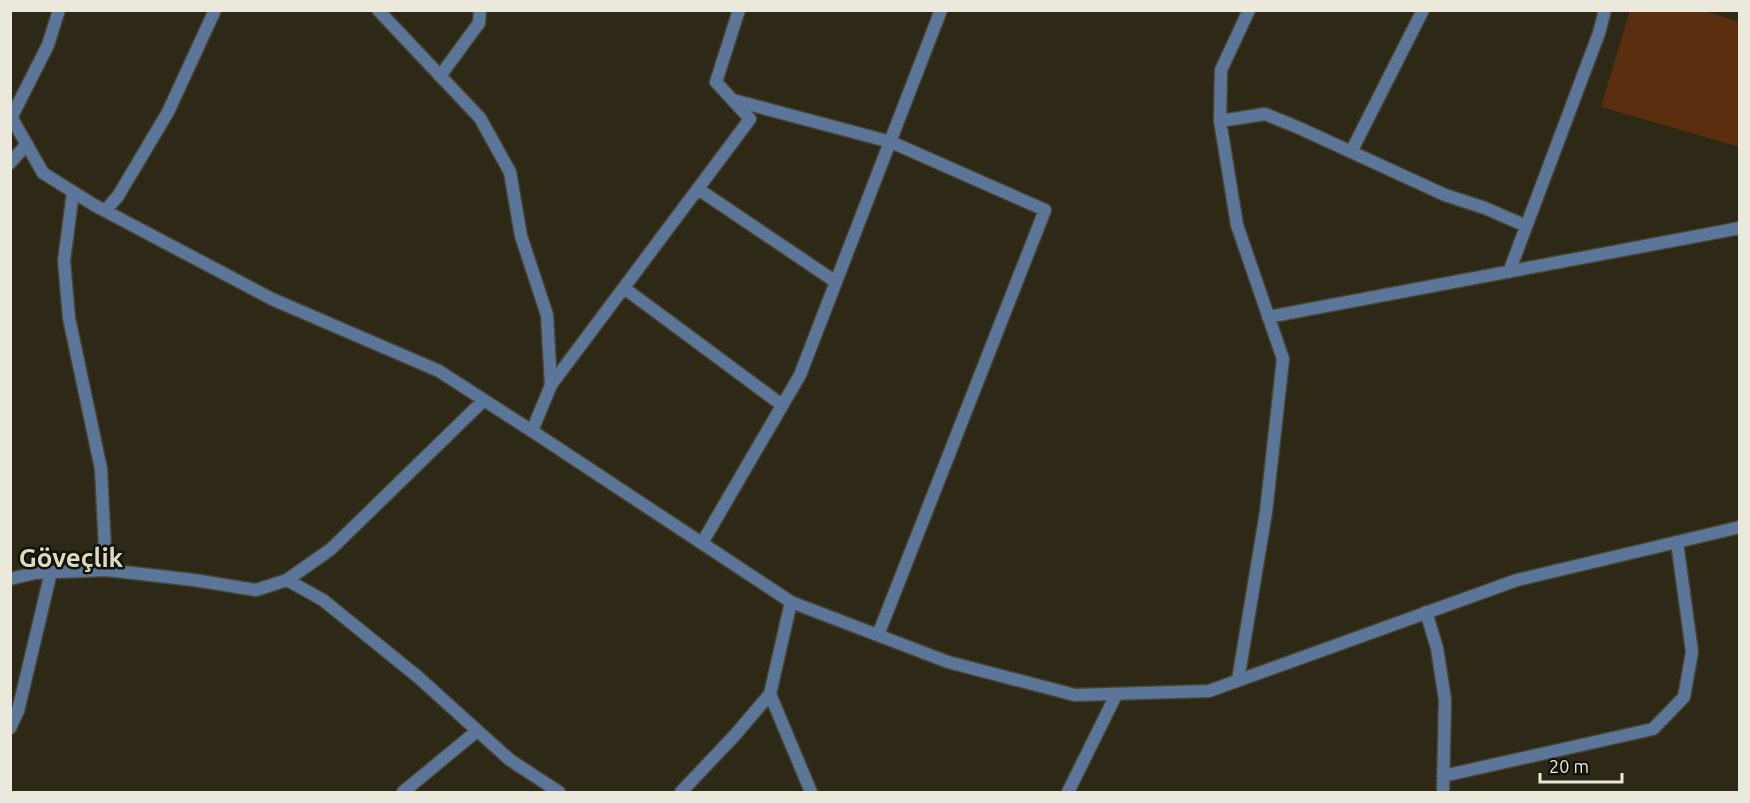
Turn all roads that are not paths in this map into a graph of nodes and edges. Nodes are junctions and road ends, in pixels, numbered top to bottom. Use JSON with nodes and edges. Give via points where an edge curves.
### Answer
{"nodes":[{"id":1,"x":59,"y":10,"type":"edge"},
{"id":2,"x":215,"y":10,"type":"edge"},
{"id":3,"x":378,"y":10,"type":"edge"},
{"id":4,"x":480,"y":10,"type":"edge"},
{"id":5,"x":739,"y":10,"type":"edge"},
{"id":6,"x":941,"y":10,"type":"edge"},
{"id":7,"x":1249,"y":10,"type":"edge"},
{"id":8,"x":1423,"y":10,"type":"edge"},
{"id":9,"x":1605,"y":10,"type":"edge"},
{"id":10,"x":440,"y":76,"type":"junction"},
{"id":11,"x":733,"y":100,"type":"junction"},
{"id":12,"x":11,"y":116,"type":"edge"},
{"id":13,"x":1220,"y":121,"type":"junction"},
{"id":14,"x":891,"y":142,"type":"junction"},
{"id":15,"x":27,"y":144,"type":"junction"},
{"id":16,"x":1351,"y":152,"type":"junction"},
{"id":17,"x":10,"y":163,"type":"edge"},
{"id":18,"x":698,"y":189,"type":"junction"},
{"id":19,"x":73,"y":192,"type":"junction"},
{"id":20,"x":105,"y":211,"type":"junction"},
{"id":21,"x":1526,"y":226,"type":"junction"},
{"id":22,"x":1740,"y":228,"type":"edge"},
{"id":23,"x":1509,"y":272,"type":"junction"},
{"id":24,"x":836,"y":282,"type":"junction"},
{"id":25,"x":624,"y":288,"type":"junction"},
{"id":26,"x":1268,"y":317,"type":"junction"},
{"id":27,"x":551,"y":385,"type":"junction"},
{"id":28,"x":484,"y":400,"type":"junction"},
{"id":29,"x":782,"y":405,"type":"junction"},
{"id":30,"x":532,"y":431,"type":"junction"},
{"id":31,"x":1740,"y":526,"type":"edge"},
{"id":32,"x":1677,"y":542,"type":"junction"},
{"id":33,"x":702,"y":543,"type":"junction"},
{"id":34,"x":106,"y":570,"type":"junction"},
{"id":35,"x":51,"y":573,"type":"junction"},
{"id":36,"x":10,"y":579,"type":"edge"},
{"id":37,"x":286,"y":580,"type":"junction"},
{"id":38,"x":790,"y":602,"type":"junction"},
{"id":39,"x":1426,"y":612,"type":"junction"},
{"id":40,"x":878,"y":635,"type":"junction"},
{"id":41,"x":1238,"y":680,"type":"junction"},
{"id":42,"x":770,"y":694,"type":"junction"},
{"id":43,"x":1116,"y":695,"type":"junction"},
{"id":44,"x":10,"y":728,"type":"edge"},
{"id":45,"x":477,"y":731,"type":"junction"},
{"id":46,"x":1443,"y":776,"type":"junction"},
{"id":47,"x":403,"y":792,"type":"edge"},
{"id":48,"x":559,"y":792,"type":"edge"},
{"id":49,"x":681,"y":792,"type":"edge"},
{"id":50,"x":811,"y":792,"type":"edge"},
{"id":51,"x":1068,"y":792,"type":"edge"},
{"id":52,"x":1443,"y":792,"type":"edge"}],
"edges":[{"from":1,"to":12,"type":"street","via":[[48,45]]},
{"from":2,"to":20,"type":"street","via":[[168,112]]},
{"from":3,"to":10,"type":"street"},
{"from":4,"to":10,"type":"street","via":[[479,23]]},
{"from":5,"to":11,"type":"street","via":[[716,82]]},
{"from":6,"to":14,"type":"street"},
{"from":7,"to":13,"type":"street","via":[[1221,70]]},
{"from":8,"to":16,"type":"street"},
{"from":9,"to":21,"type":"street"},
{"from":10,"to":27,"type":"street","via":[[480,118],[510,172],[521,236],[547,315]]},
{"from":11,"to":14,"type":"street"},
{"from":11,"to":18,"type":"street","via":[[750,119]]},
{"from":12,"to":15,"type":"street"},
{"from":13,"to":16,"type":"street","via":[[1265,114]]},
{"from":13,"to":26,"type":"street","via":[[1237,225]]},
{"from":14,"to":24,"type":"street"},
{"from":14,"to":40,"type":"street","via":[[1045,210]]},
{"from":15,"to":17,"type":"street"},
{"from":15,"to":19,"type":"street","via":[[43,173]]},
{"from":16,"to":21,"type":"street"},
{"from":18,"to":24,"type":"street"},
{"from":18,"to":25,"type":"street"},
{"from":19,"to":20,"type":"street"},
{"from":19,"to":34,"type":"street","via":[[64,261],[69,318],[101,470]]},
{"from":20,"to":28,"type":"street","via":[[272,299],[439,371]]},
{"from":21,"to":23,"type":"street"},
{"from":22,"to":23,"type":"street"},
{"from":23,"to":26,"type":"street"},
{"from":24,"to":29,"type":"street","via":[[800,375]]},
{"from":25,"to":27,"type":"street"},
{"from":25,"to":29,"type":"street"},
{"from":26,"to":41,"type":"street","via":[[1282,359],[1282,371],[1266,512]]},
{"from":27,"to":30,"type":"street"},
{"from":28,"to":30,"type":"street"},
{"from":28,"to":37,"type":"street","via":[[331,549]]},
{"from":29,"to":33,"type":"street"},
{"from":30,"to":33,"type":"street"},
{"from":31,"to":32,"type":"street"},
{"from":32,"to":39,"type":"street","via":[[1517,580]]},
{"from":32,"to":46,"type":"street","via":[[1692,652],[1684,698],[1653,729]]},
{"from":33,"to":38,"type":"street"},
{"from":34,"to":35,"type":"street"},
{"from":34,"to":37,"type":"street","via":[[256,590]]},
{"from":35,"to":36,"type":"street"},
{"from":35,"to":44,"type":"street","via":[[18,711]]},
{"from":37,"to":45,"type":"street","via":[[323,600]]},
{"from":38,"to":40,"type":"street"},
{"from":38,"to":42,"type":"street"},
{"from":39,"to":41,"type":"street"},
{"from":39,"to":46,"type":"street","via":[[1437,648],[1445,700]]},
{"from":40,"to":43,"type":"street","via":[[948,662],[1076,695]]},
{"from":41,"to":43,"type":"street","via":[[1209,691]]},
{"from":42,"to":49,"type":"street"},
{"from":42,"to":50,"type":"street"},
{"from":43,"to":51,"type":"street"},
{"from":45,"to":47,"type":"street"},
{"from":45,"to":48,"type":"street","via":[[510,760]]},
{"from":46,"to":52,"type":"street"}]}
